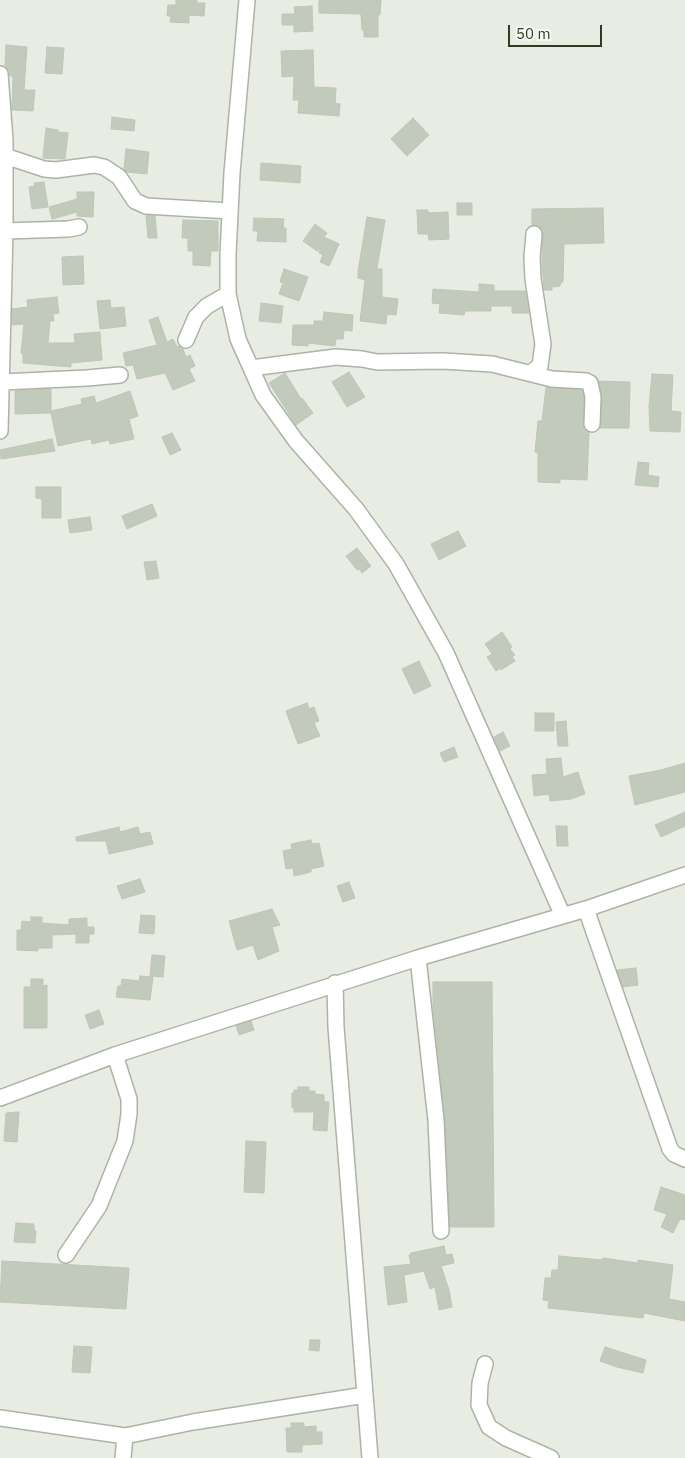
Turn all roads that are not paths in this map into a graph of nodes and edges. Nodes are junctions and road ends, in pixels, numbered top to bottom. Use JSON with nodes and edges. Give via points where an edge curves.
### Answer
{"nodes":[{"id":1,"x":247,"y":0,"type":"edge"},
{"id":2,"x":0,"y":74,"type":"edge"},
{"id":3,"x":5,"y":156,"type":"junction"},
{"id":4,"x":230,"y":211,"type":"junction"},
{"id":5,"x":80,"y":227,"type":"dead end"},
{"id":6,"x":5,"y":231,"type":"junction"},
{"id":7,"x":534,"y":234,"type":"dead end"},
{"id":8,"x":228,"y":294,"type":"junction"},
{"id":9,"x":186,"y":340,"type":"dead end"},
{"id":10,"x":251,"y":368,"type":"junction"},
{"id":11,"x":530,"y":373,"type":"junction"},
{"id":12,"x":120,"y":374,"type":"dead end"},
{"id":13,"x":2,"y":382,"type":"junction"},
{"id":14,"x":592,"y":424,"type":"dead end"},
{"id":15,"x":0,"y":431,"type":"edge"},
{"id":16,"x":685,"y":875,"type":"edge"},
{"id":17,"x":586,"y":909,"type":"junction"},
{"id":18,"x":563,"y":916,"type":"junction"},
{"id":19,"x":418,"y":958,"type":"junction"},
{"id":20,"x":335,"y":984,"type":"junction"},
{"id":21,"x":115,"y":1055,"type":"junction"},
{"id":22,"x":0,"y":1098,"type":"edge"},
{"id":23,"x":685,"y":1159,"type":"edge"},
{"id":24,"x":441,"y":1231,"type":"dead end"},
{"id":25,"x":66,"y":1255,"type":"dead end"},
{"id":26,"x":485,"y":1364,"type":"dead end"},
{"id":27,"x":365,"y":1395,"type":"junction"},
{"id":28,"x":0,"y":1418,"type":"edge"},
{"id":29,"x":126,"y":1436,"type":"junction"},
{"id":30,"x":123,"y":1458,"type":"edge"},
{"id":31,"x":370,"y":1458,"type":"edge"},
{"id":32,"x":551,"y":1458,"type":"edge"}],
"edges":[{"from":1,"to":4,"type":"street"},
{"from":2,"to":3,"type":"street"},
{"from":3,"to":4,"type":"street","via":[[44,169],[104,167],[119,177],[135,201],[146,206]]},
{"from":3,"to":6,"type":"street"},
{"from":4,"to":8,"type":"street"},
{"from":5,"to":6,"type":"street"},
{"from":6,"to":13,"type":"street"},
{"from":7,"to":11,"type":"street","via":[[533,279],[543,344],[540,366]]},
{"from":8,"to":9,"type":"street","via":[[206,306],[196,317]]},
{"from":8,"to":10,"type":"street","via":[[238,339]]},
{"from":10,"to":11,"type":"street","via":[[336,357],[377,362],[492,364]]},
{"from":10,"to":18,"type":"street","via":[[263,395],[296,441],[356,509],[396,564],[446,653]]},
{"from":11,"to":14,"type":"street","via":[[590,383]]},
{"from":12,"to":13,"type":"street"},
{"from":13,"to":15,"type":"street"},
{"from":16,"to":17,"type":"street"},
{"from":17,"to":18,"type":"street"},
{"from":17,"to":23,"type":"street","via":[[670,1149]]},
{"from":18,"to":19,"type":"street"},
{"from":19,"to":20,"type":"street"},
{"from":19,"to":24,"type":"street","via":[[436,1120]]},
{"from":20,"to":21,"type":"street"},
{"from":20,"to":27,"type":"street"},
{"from":21,"to":22,"type":"street"},
{"from":21,"to":25,"type":"street","via":[[129,1098],[125,1141],[99,1206]]},
{"from":26,"to":32,"type":"street","via":[[478,1405],[489,1427]]},
{"from":27,"to":29,"type":"street"},
{"from":27,"to":31,"type":"street"},
{"from":28,"to":29,"type":"street"},
{"from":29,"to":30,"type":"street"}]}
